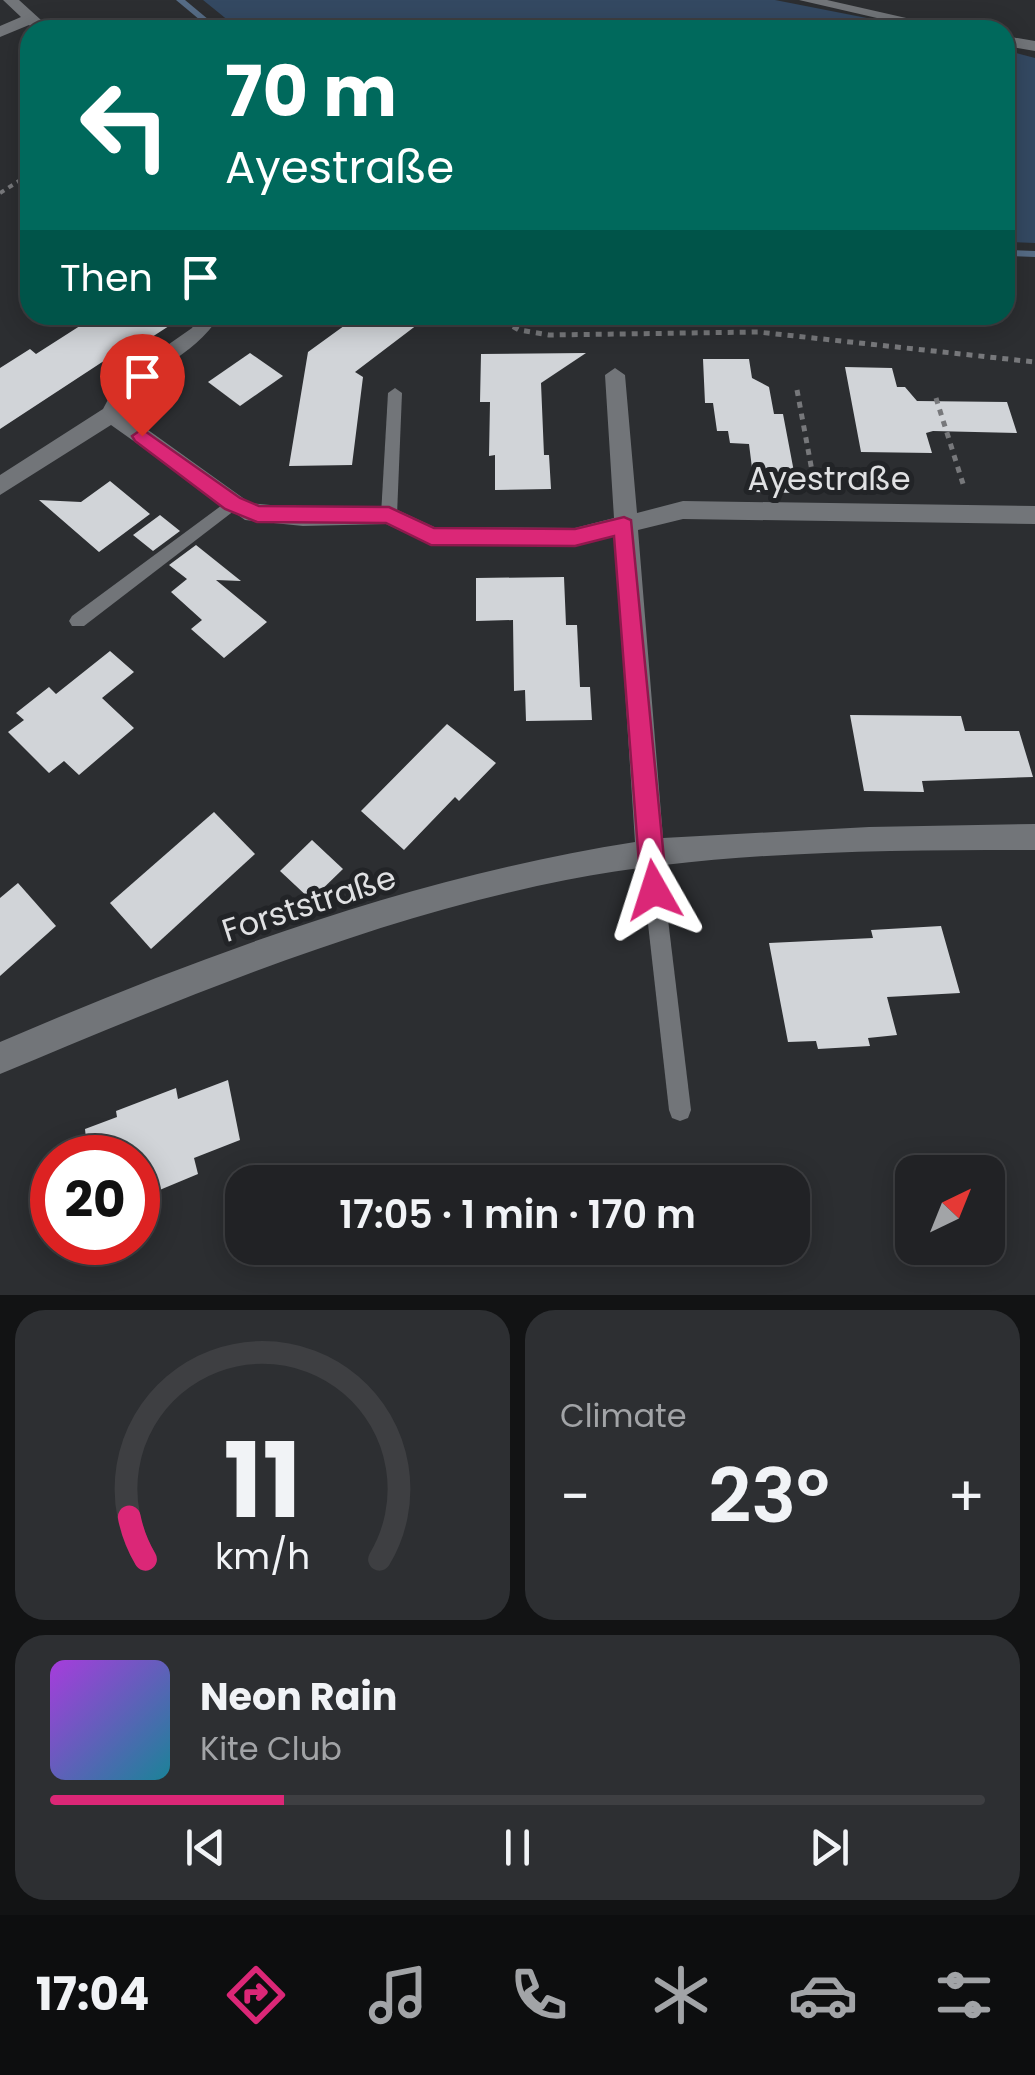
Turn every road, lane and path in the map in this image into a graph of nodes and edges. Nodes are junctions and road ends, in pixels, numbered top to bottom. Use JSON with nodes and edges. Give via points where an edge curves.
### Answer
{"nodes":[{"id":1,"x":10,"y":0,"type":"edge"},
{"id":2,"x":806,"y":0,"type":"edge"},
{"id":3,"x":30,"y":19,"type":"edge"},
{"id":4,"x":903,"y":20,"type":"edge"},
{"id":5,"x":203,"y":325,"type":"edge"},
{"id":6,"x":510,"y":325,"type":"edge"},
{"id":7,"x":613,"y":336,"type":"junction"},
{"id":8,"x":612,"y":351,"type":"dead end"},
{"id":9,"x":1035,"y":362,"type":"edge"},
{"id":10,"x":616,"y":375,"type":"dead end"},
{"id":11,"x":797,"y":390,"type":"dead end"},
{"id":12,"x":396,"y":393,"type":"dead end"},
{"id":13,"x":936,"y":398,"type":"dead end"},
{"id":14,"x":111,"y":414,"type":"junction"},
{"id":15,"x":961,"y":474,"type":"dead end"},
{"id":16,"x":0,"y":486,"type":"edge"},
{"id":17,"x":232,"y":503,"type":"junction"},
{"id":18,"x":819,"y":512,"type":"junction"},
{"id":19,"x":389,"y":515,"type":"junction"},
{"id":20,"x":1035,"y":515,"type":"edge"},
{"id":21,"x":624,"y":526,"type":"junction"},
{"id":22,"x":78,"y":621,"type":"dead end"},
{"id":23,"x":1035,"y":837,"type":"edge"},
{"id":24,"x":650,"y":853,"type":"junction"},
{"id":25,"x":0,"y":1058,"type":"edge"},
{"id":26,"x":680,"y":1110,"type":"dead end"}],
"edges":[{"from":1,"to":3,"type":"street"},
{"from":2,"to":4,"type":"street"},
{"from":5,"to":14,"type":"street","via":[[126,384]]},
{"from":6,"to":7,"type":"path"},
{"from":7,"to":8,"type":"path"},
{"from":7,"to":9,"type":"path","via":[[758,332]]},
{"from":10,"to":21,"type":"street"},
{"from":11,"to":18,"type":"path"},
{"from":12,"to":19,"type":"lane"},
{"from":13,"to":15,"type":"path"},
{"from":14,"to":16,"type":"street"},
{"from":14,"to":17,"type":"street","name":"Ayestraße"},
{"from":17,"to":19,"type":"street","name":"Ayestraße","via":[[257,514]]},
{"from":17,"to":22,"type":"lane"},
{"from":18,"to":20,"type":"street","name":"Ayestraße"},
{"from":18,"to":21,"type":"street","name":"Ayestraße","via":[[684,510]]},
{"from":19,"to":21,"type":"street","name":"Ayestraße","via":[[431,536],[575,538]]},
{"from":21,"to":24,"type":"street"},
{"from":23,"to":24,"type":"street","name":"Forststraße"},
{"from":24,"to":25,"type":"street","name":"Forststraße","via":[[455,894],[276,948]]},
{"from":24,"to":26,"type":"lane"}]}
